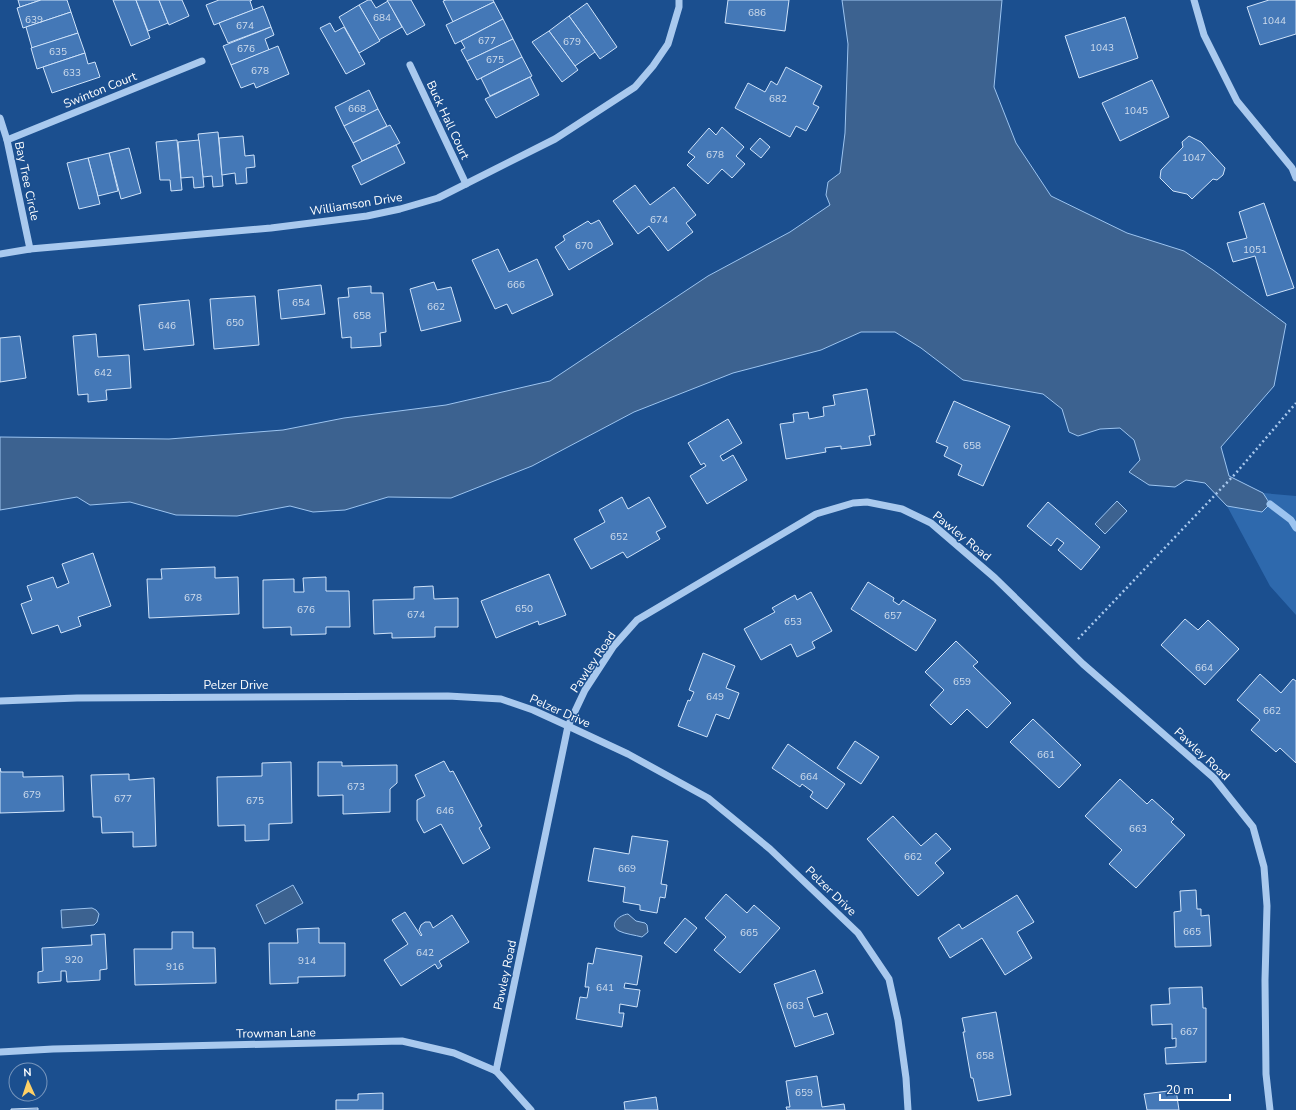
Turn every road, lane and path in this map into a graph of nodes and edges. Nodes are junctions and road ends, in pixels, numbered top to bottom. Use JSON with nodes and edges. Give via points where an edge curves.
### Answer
{"nodes":[{"id":1,"x":679,"y":0,"type":"edge"},
{"id":2,"x":1194,"y":0,"type":"edge"},
{"id":3,"x":202,"y":61,"type":"dead end"},
{"id":4,"x":410,"y":65,"type":"dead end"},
{"id":5,"x":0,"y":118,"type":"edge"},
{"id":6,"x":7,"y":140,"type":"junction"},
{"id":7,"x":1296,"y":178,"type":"edge"},
{"id":8,"x":466,"y":184,"type":"junction"},
{"id":9,"x":30,"y":249,"type":"junction"},
{"id":10,"x":0,"y":254,"type":"edge"},
{"id":11,"x":1296,"y":403,"type":"edge"},
{"id":12,"x":1068,"y":650,"type":"junction"},
{"id":13,"x":0,"y":701,"type":"edge"},
{"id":14,"x":568,"y":726,"type":"junction"},
{"id":15,"x":0,"y":1052,"type":"edge"},
{"id":16,"x":496,"y":1071,"type":"junction"},
{"id":17,"x":531,"y":1110,"type":"edge"},
{"id":18,"x":908,"y":1110,"type":"edge"},
{"id":19,"x":1270,"y":1110,"type":"edge"}],
"edges":[{"from":1,"to":8,"type":"street","name":"Williamson Drive","via":[[668,44],[635,87],[555,139]]},
{"from":2,"to":7,"type":"street","via":[[1204,35],[1237,101],[1292,168]]},
{"from":3,"to":6,"type":"street","name":"Swinton Court"},
{"from":4,"to":8,"type":"street","name":"Buck Hall Court"},
{"from":5,"to":6,"type":"street","name":"Bay Tree Circle"},
{"from":6,"to":9,"type":"street","name":"Bay Tree Circle"},
{"from":8,"to":9,"type":"street","name":"Williamson Drive","via":[[438,198],[367,216],[271,228]]},
{"from":9,"to":10,"type":"street","name":"Williamson Drive"},
{"from":11,"to":12,"type":"path","via":[[1236,473]]},
{"from":12,"to":14,"type":"street","name":"Pawley Road","via":[[995,578],[931,523],[902,509],[867,502],[853,503],[816,514],[637,620],[613,647],[589,684]]},
{"from":12,"to":19,"type":"street","name":"Pawley Road","via":[[1214,778],[1253,827],[1264,867],[1267,906],[1266,1074]]},
{"from":13,"to":14,"type":"street","name":"Pelzer Drive","via":[[121,697],[448,696],[501,699]]},
{"from":14,"to":16,"type":"street","name":"Pawley Road"},
{"from":14,"to":18,"type":"street","name":"Pelzer Drive","via":[[628,754],[708,798],[770,849],[858,933],[889,979],[899,1027]]},
{"from":15,"to":16,"type":"street","name":"Trowman Lane","via":[[402,1041],[454,1053]]},
{"from":16,"to":17,"type":"street","name":"Trowman Lane"}]}
